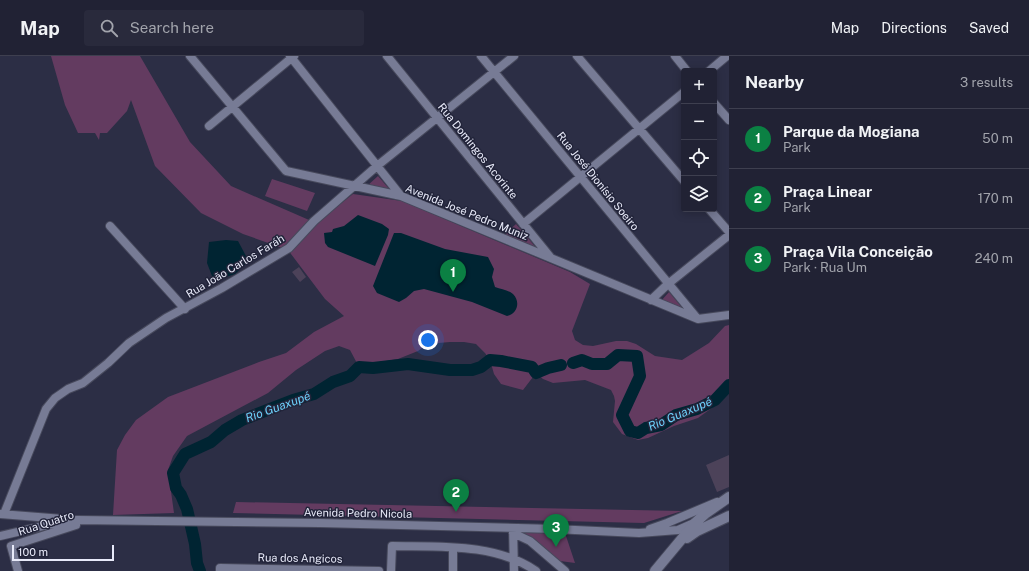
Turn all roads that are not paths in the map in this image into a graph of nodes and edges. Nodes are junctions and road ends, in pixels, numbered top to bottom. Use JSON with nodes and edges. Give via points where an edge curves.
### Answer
{"nodes":[{"id":1,"x":190,"y":56,"type":"edge"},
{"id":2,"x":387,"y":56,"type":"edge"},
{"id":3,"x":481,"y":56,"type":"edge"},
{"id":4,"x":514,"y":56,"type":"edge"},
{"id":5,"x":577,"y":56,"type":"edge"},
{"id":6,"x":675,"y":56,"type":"edge"},
{"id":7,"x":727,"y":56,"type":"edge"},
{"id":8,"x":291,"y":57,"type":"edge"},
{"id":9,"x":685,"y":68,"type":"edge"},
{"id":10,"x":713,"y":68,"type":"edge"},
{"id":11,"x":494,"y":72,"type":"junction"},
{"id":12,"x":681,"y":94,"type":"edge"},
{"id":13,"x":715,"y":104,"type":"edge"},
{"id":14,"x":232,"y":107,"type":"junction"},
{"id":15,"x":437,"y":117,"type":"junction"},
{"id":16,"x":729,"y":120,"type":"edge"},
{"id":17,"x":209,"y":126,"type":"dead end"},
{"id":18,"x":639,"y":129,"type":"junction"},
{"id":19,"x":377,"y":166,"type":"junction"},
{"id":20,"x":581,"y":176,"type":"junction"},
{"id":21,"x":681,"y":178,"type":"edge"},
{"id":22,"x":354,"y":186,"type":"junction"},
{"id":23,"x":402,"y":196,"type":"junction"},
{"id":24,"x":712,"y":212,"type":"edge"},
{"id":25,"x":523,"y":224,"type":"junction"},
{"id":26,"x":110,"y":226,"type":"dead end"},
{"id":27,"x":729,"y":232,"type":"edge"},
{"id":28,"x":729,"y":235,"type":"edge"},
{"id":29,"x":551,"y":259,"type":"junction"},
{"id":30,"x":668,"y":284,"type":"junction"},
{"id":31,"x":651,"y":300,"type":"junction"},
{"id":32,"x":185,"y":309,"type":"junction"},
{"id":33,"x":729,"y":315,"type":"edge"},
{"id":34,"x":698,"y":320,"type":"junction"},
{"id":35,"x":729,"y":497,"type":"edge"},
{"id":36,"x":2,"y":514,"type":"edge"},
{"id":37,"x":729,"y":516,"type":"edge"},
{"id":38,"x":77,"y":520,"type":"junction"},
{"id":39,"x":89,"y":521,"type":"junction"},
{"id":40,"x":695,"y":523,"type":"junction"},
{"id":41,"x":714,"y":523,"type":"junction"},
{"id":42,"x":513,"y":530,"type":"junction"},
{"id":43,"x":639,"y":533,"type":"junction"},
{"id":44,"x":680,"y":533,"type":"junction"},
{"id":45,"x":0,"y":536,"type":"edge"},
{"id":46,"x":675,"y":546,"type":"junction"},
{"id":47,"x":453,"y":548,"type":"junction"},
{"id":48,"x":514,"y":558,"type":"junction"},
{"id":49,"x":220,"y":569,"type":"edge"},
{"id":50,"x":18,"y":571,"type":"edge"},
{"id":51,"x":380,"y":571,"type":"edge"},
{"id":52,"x":392,"y":571,"type":"edge"},
{"id":53,"x":453,"y":571,"type":"edge"},
{"id":54,"x":514,"y":571,"type":"edge"},
{"id":55,"x":536,"y":571,"type":"edge"},
{"id":56,"x":565,"y":571,"type":"edge"},
{"id":57,"x":655,"y":571,"type":"edge"}],
"edges":[{"from":1,"to":14,"type":"street","name":"Avenida José Pedro Muniz"},
{"from":2,"to":15,"type":"street","name":"Rua Domingos Acorinte"},
{"from":3,"to":11,"type":"street","name":"Rua José Dionísio Soeiro"},
{"from":4,"to":11,"type":"street","name":"Rua João Carlos Faráh"},
{"from":5,"to":18,"type":"street"},
{"from":6,"to":9,"type":"street"},
{"from":7,"to":10,"type":"street"},
{"from":8,"to":14,"type":"street"},
{"from":8,"to":19,"type":"street"},
{"from":11,"to":15,"type":"street","name":"Rua João Carlos Faráh"},
{"from":11,"to":20,"type":"street","name":"Rua José Dionísio Soeiro"},
{"from":12,"to":18,"type":"street"},
{"from":13,"to":16,"type":"street"},
{"from":14,"to":17,"type":"street"},
{"from":14,"to":22,"type":"street","name":"Avenida José Pedro Muniz","via":[[286,171]]},
{"from":15,"to":19,"type":"street","name":"Rua João Carlos Faráh"},
{"from":15,"to":25,"type":"street","name":"Rua Domingos Acorinte"},
{"from":18,"to":20,"type":"street"},
{"from":18,"to":21,"type":"street"},
{"from":19,"to":22,"type":"street","name":"Rua João Carlos Faráh"},
{"from":19,"to":23,"type":"street"},
{"from":20,"to":25,"type":"street"},
{"from":20,"to":30,"type":"street","name":"Rua José Dionísio Soeiro"},
{"from":22,"to":23,"type":"street","name":"Avenida José Pedro Muniz"},
{"from":22,"to":32,"type":"street","name":"Rua João Carlos Faráh","via":[[314,221],[289,248]]},
{"from":23,"to":29,"type":"street","name":"Avenida José Pedro Muniz"},
{"from":24,"to":27,"type":"street"},
{"from":25,"to":29,"type":"street","name":"Rua Domingos Acorinte"},
{"from":26,"to":32,"type":"street"},
{"from":28,"to":30,"type":"street"},
{"from":29,"to":31,"type":"street","name":"Avenida José Pedro Muniz"},
{"from":30,"to":31,"type":"street"},
{"from":30,"to":34,"type":"street","name":"Rua José Dionísio Soeiro"},
{"from":31,"to":34,"type":"street","name":"Avenida José Pedro Muniz"},
{"from":32,"to":36,"type":"street","name":"Rua João Carlos Faráh","via":[[129,342],[108,363],[82,383],[55,398],[46,409]]},
{"from":33,"to":34,"type":"street"},
{"from":35,"to":40,"type":"main road"},
{"from":35,"to":43,"type":"street","name":"Avenida Pedro Nicola"},
{"from":36,"to":38,"type":"street","name":"Avenida Pedro Nicola"},
{"from":37,"to":41,"type":"main road"},
{"from":38,"to":39,"type":"street","name":"Avenida Pedro Nicola"},
{"from":38,"to":45,"type":"street","name":"Avenida Pedro Nicola"},
{"from":39,"to":42,"type":"street","name":"Avenida Pedro Nicola","via":[[320,523]]},
{"from":39,"to":50,"type":"street","name":"Rua Quatro","via":[[11,546]]},
{"from":40,"to":41,"type":"street"},
{"from":40,"to":44,"type":"main road"},
{"from":41,"to":46,"type":"main road"},
{"from":42,"to":43,"type":"street","name":"Avenida Pedro Nicola"},
{"from":42,"to":48,"type":"street"},
{"from":42,"to":56,"type":"street","via":[[530,540]]},
{"from":43,"to":44,"type":"street","name":"Avenida Pedro Nicola"},
{"from":44,"to":46,"type":"main road"},
{"from":46,"to":57,"type":"main road"},
{"from":47,"to":48,"type":"street","via":[[470,548]]},
{"from":47,"to":52,"type":"street","via":[[392,546]]},
{"from":47,"to":53,"type":"street"},
{"from":48,"to":54,"type":"street"},
{"from":48,"to":55,"type":"street"},
{"from":49,"to":51,"type":"street","name":"Rua dos Angicos"}]}
